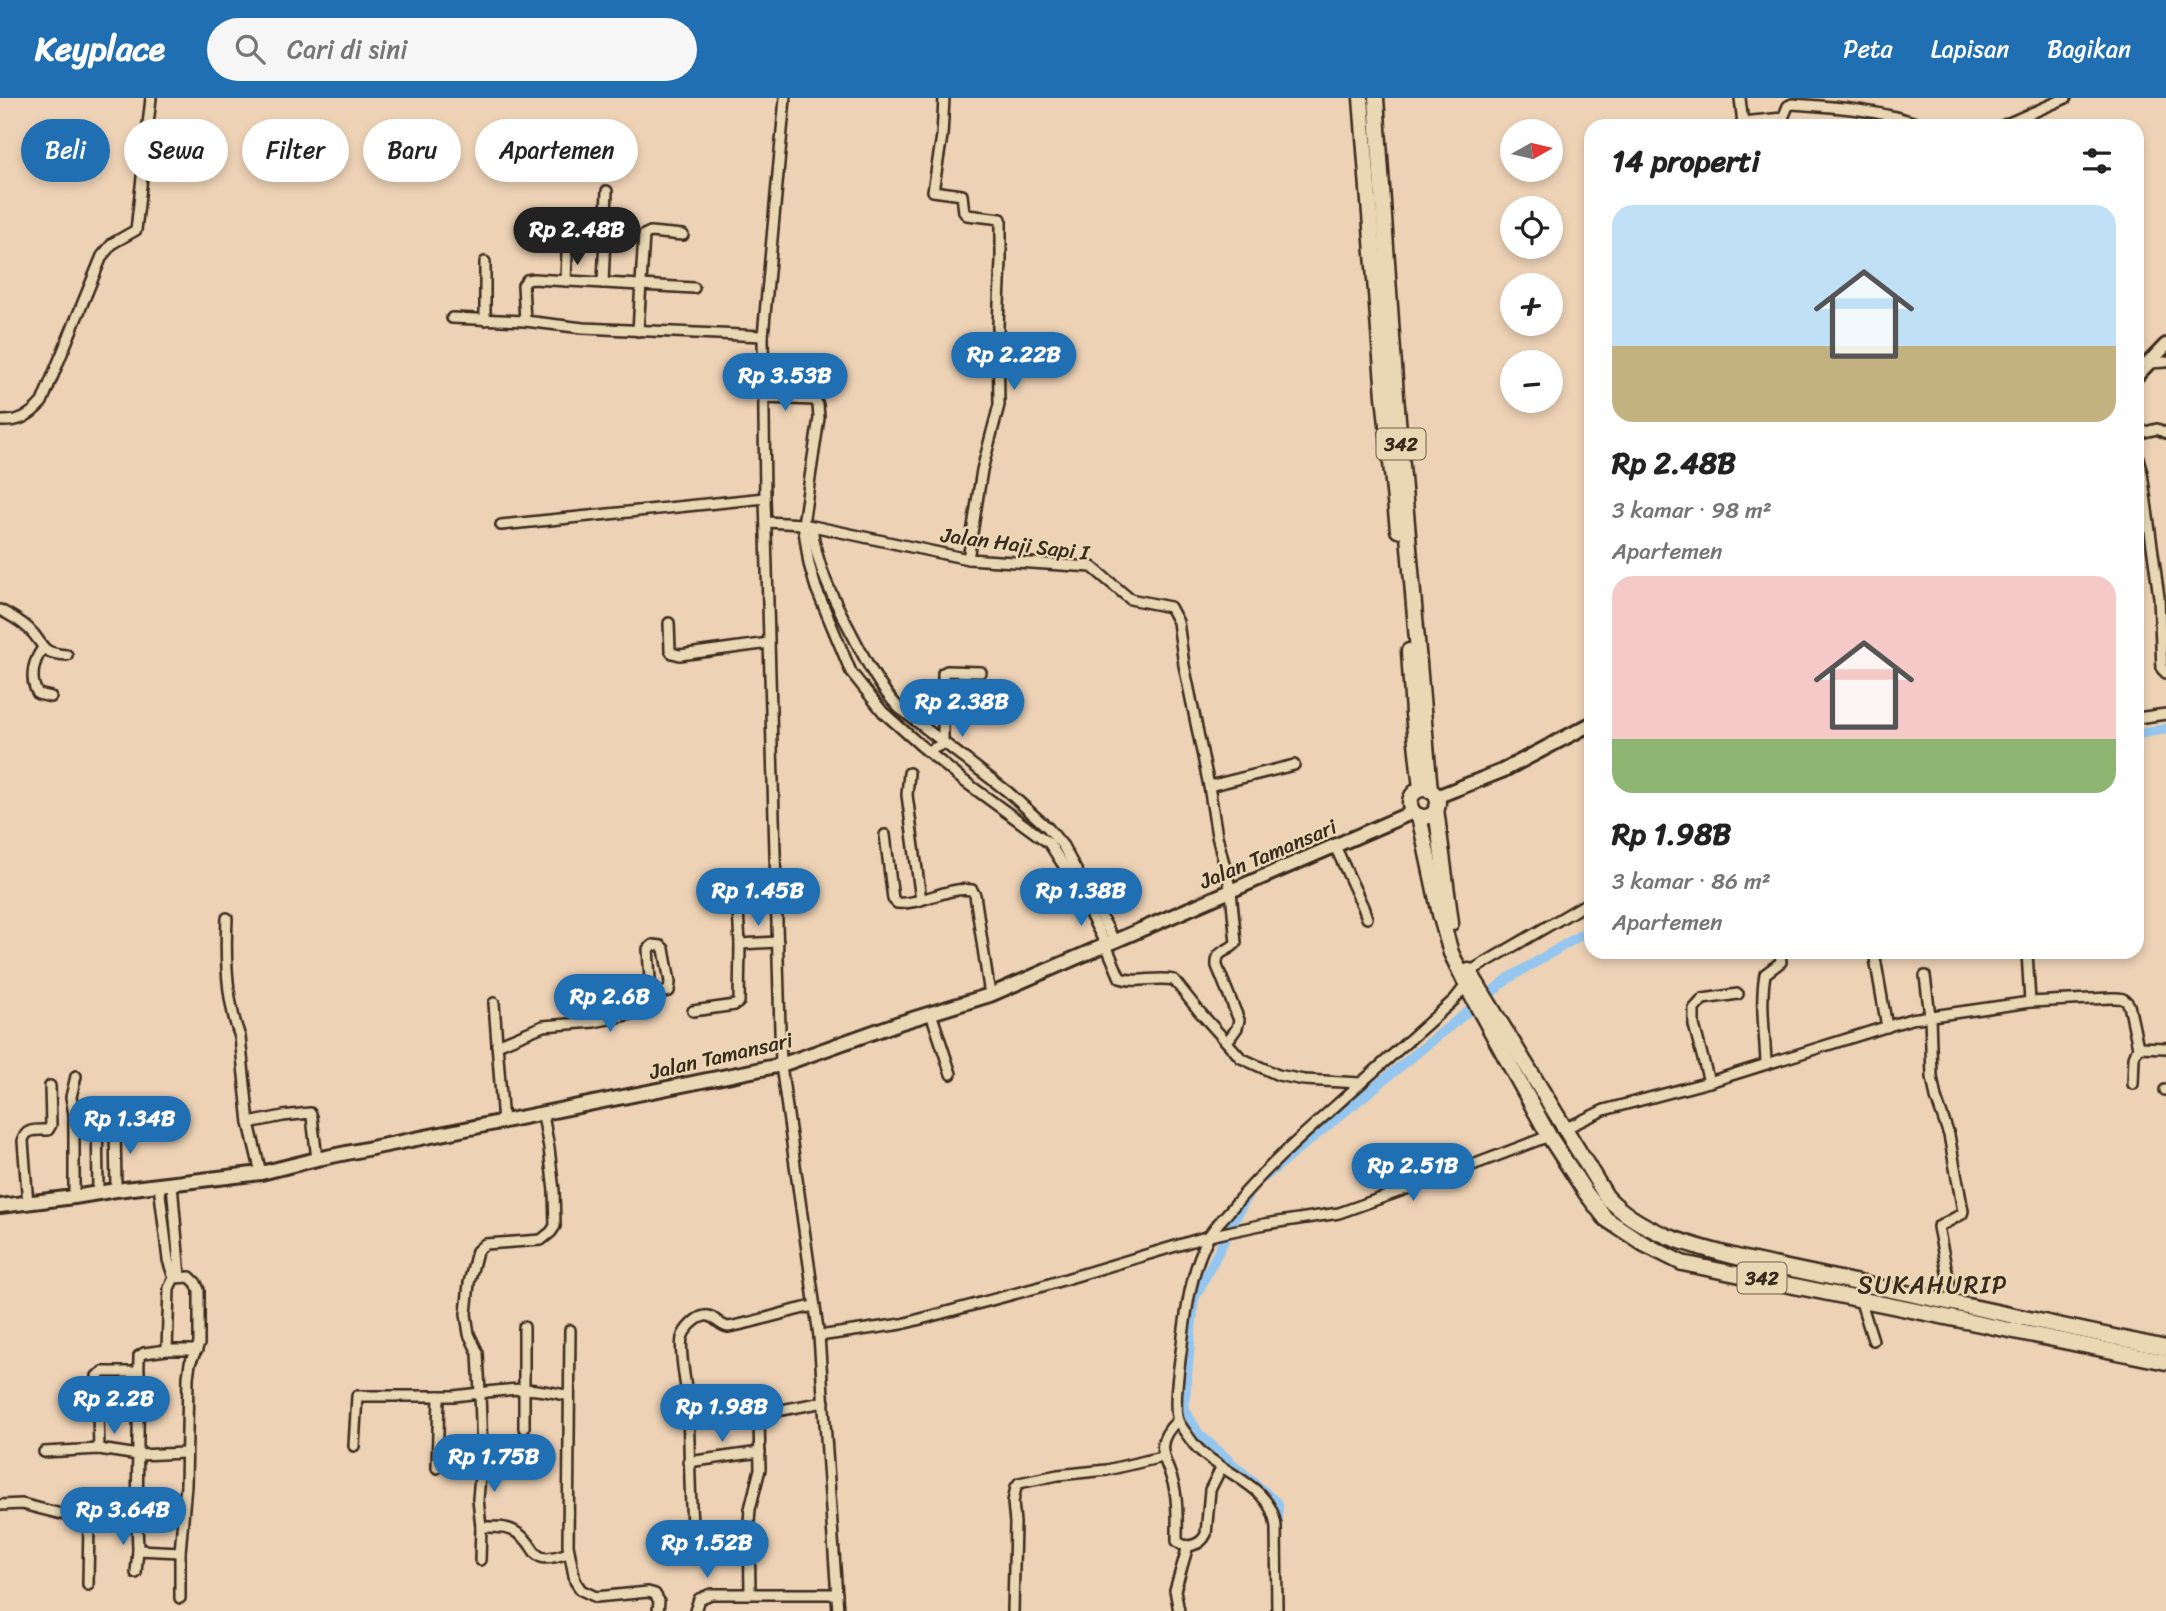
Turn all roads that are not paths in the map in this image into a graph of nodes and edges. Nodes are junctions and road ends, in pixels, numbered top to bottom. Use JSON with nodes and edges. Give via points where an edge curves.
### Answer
{"nodes":[{"id":1,"x":151,"y":98,"type":"edge"},
{"id":2,"x":785,"y":98,"type":"edge"},
{"id":3,"x":944,"y":98,"type":"edge"},
{"id":4,"x":1361,"y":98,"type":"edge"},
{"id":5,"x":1376,"y":98,"type":"edge"},
{"id":6,"x":1740,"y":98,"type":"edge"},
{"id":7,"x":2066,"y":98,"type":"edge"},
{"id":8,"x":1742,"y":119,"type":"edge"},
{"id":9,"x":1776,"y":119,"type":"edge"},
{"id":10,"x":1906,"y":119,"type":"edge"},
{"id":11,"x":2018,"y":119,"type":"edge"},
{"id":12,"x":607,"y":191,"type":"dead end"},
{"id":13,"x":568,"y":225,"type":"dead end"},
{"id":14,"x":683,"y":235,"type":"dead end"},
{"id":15,"x":1380,"y":258,"type":"junction"},
{"id":16,"x":485,"y":262,"type":"dead end"},
{"id":17,"x":566,"y":281,"type":"junction"},
{"id":18,"x":603,"y":283,"type":"junction"},
{"id":19,"x":642,"y":285,"type":"junction"},
{"id":20,"x":694,"y":288,"type":"dead end"},
{"id":21,"x":452,"y":318,"type":"dead end"},
{"id":22,"x":485,"y":320,"type":"junction"},
{"id":23,"x":525,"y":321,"type":"junction"},
{"id":24,"x":638,"y":331,"type":"junction"},
{"id":25,"x":763,"y":336,"type":"junction"},
{"id":26,"x":2166,"y":345,"type":"edge"},
{"id":27,"x":2166,"y":362,"type":"edge"},
{"id":28,"x":2149,"y":363,"type":"junction"},
{"id":29,"x":2144,"y":368,"type":"edge"},
{"id":30,"x":764,"y":398,"type":"junction"},
{"id":31,"x":0,"y":421,"type":"edge"},
{"id":32,"x":2144,"y":432,"type":"edge"},
{"id":33,"x":2166,"y":433,"type":"edge"},
{"id":34,"x":2144,"y":488,"type":"edge"},
{"id":35,"x":765,"y":498,"type":"junction"},
{"id":36,"x":766,"y":522,"type":"junction"},
{"id":37,"x":501,"y":525,"type":"dead end"},
{"id":38,"x":808,"y":526,"type":"junction"},
{"id":39,"x":968,"y":559,"type":"junction"},
{"id":40,"x":0,"y":610,"type":"edge"},
{"id":41,"x":669,"y":623,"type":"dead end"},
{"id":42,"x":769,"y":643,"type":"junction"},
{"id":43,"x":43,"y":648,"type":"junction"},
{"id":44,"x":67,"y":655,"type":"dead end"},
{"id":45,"x":981,"y":672,"type":"dead end"},
{"id":46,"x":2166,"y":673,"type":"edge"},
{"id":47,"x":51,"y":697,"type":"dead end"},
{"id":48,"x":2166,"y":714,"type":"edge"},
{"id":49,"x":2144,"y":717,"type":"edge"},
{"id":50,"x":1584,"y":728,"type":"edge"},
{"id":51,"x":943,"y":744,"type":"junction"},
{"id":52,"x":928,"y":751,"type":"junction"},
{"id":53,"x":1294,"y":765,"type":"dead end"},
{"id":54,"x":909,"y":773,"type":"dead end"},
{"id":55,"x":1209,"y":786,"type":"junction"},
{"id":56,"x":1431,"y":797,"type":"junction"},
{"id":57,"x":1416,"y":814,"type":"junction"},
{"id":58,"x":885,"y":835,"type":"dead end"},
{"id":59,"x":1335,"y":846,"type":"junction"},
{"id":60,"x":736,"y":876,"type":"dead end"},
{"id":61,"x":1231,"y":891,"type":"junction"},
{"id":62,"x":921,"y":900,"type":"junction"},
{"id":63,"x":1584,"y":906,"type":"edge"},
{"id":64,"x":227,"y":918,"type":"dead end"},
{"id":65,"x":1367,"y":918,"type":"dead end"},
{"id":66,"x":778,"y":942,"type":"junction"},
{"id":67,"x":1111,"y":943,"type":"junction"},
{"id":68,"x":740,"y":944,"type":"junction"},
{"id":69,"x":1781,"y":959,"type":"edge"},
{"id":70,"x":1875,"y":959,"type":"edge"},
{"id":71,"x":2027,"y":959,"type":"edge"},
{"id":72,"x":1925,"y":976,"type":"dead end"},
{"id":73,"x":1469,"y":982,"type":"junction"},
{"id":74,"x":1738,"y":994,"type":"dead end"},
{"id":75,"x":651,"y":995,"type":"junction"},
{"id":76,"x":990,"y":995,"type":"junction"},
{"id":77,"x":2030,"y":1002,"type":"junction"},
{"id":78,"x":494,"y":1003,"type":"dead end"},
{"id":79,"x":693,"y":1011,"type":"dead end"},
{"id":80,"x":931,"y":1013,"type":"junction"},
{"id":81,"x":1930,"y":1016,"type":"junction"},
{"id":82,"x":1886,"y":1027,"type":"junction"},
{"id":83,"x":1501,"y":1035,"type":"junction"},
{"id":84,"x":1227,"y":1042,"type":"junction"},
{"id":85,"x":497,"y":1045,"type":"junction"},
{"id":86,"x":2138,"y":1046,"type":"junction"},
{"id":87,"x":2166,"y":1048,"type":"edge"},
{"id":88,"x":1766,"y":1063,"type":"junction"},
{"id":89,"x":781,"y":1065,"type":"junction"},
{"id":90,"x":951,"y":1074,"type":"dead end"},
{"id":91,"x":76,"y":1076,"type":"dead end"},
{"id":92,"x":1709,"y":1082,"type":"junction"},
{"id":93,"x":1362,"y":1083,"type":"junction"},
{"id":94,"x":2133,"y":1084,"type":"dead end"},
{"id":95,"x":50,"y":1086,"type":"dead end"},
{"id":96,"x":97,"y":1106,"type":"dead end"},
{"id":97,"x":131,"y":1110,"type":"dead end"},
{"id":98,"x":543,"y":1115,"type":"junction"},
{"id":99,"x":249,"y":1123,"type":"junction"},
{"id":100,"x":503,"y":1123,"type":"junction"},
{"id":101,"x":1564,"y":1129,"type":"junction"},
{"id":102,"x":1549,"y":1136,"type":"junction"},
{"id":103,"x":317,"y":1159,"type":"junction"},
{"id":104,"x":261,"y":1173,"type":"junction"},
{"id":105,"x":166,"y":1184,"type":"junction"},
{"id":106,"x":116,"y":1190,"type":"junction"},
{"id":107,"x":98,"y":1193,"type":"junction"},
{"id":108,"x":74,"y":1197,"type":"junction"},
{"id":109,"x":28,"y":1204,"type":"junction"},
{"id":110,"x":1616,"y":1205,"type":"junction"},
{"id":111,"x":0,"y":1206,"type":"edge"},
{"id":112,"x":1606,"y":1219,"type":"junction"},
{"id":113,"x":1212,"y":1236,"type":"junction"},
{"id":114,"x":1777,"y":1274,"type":"junction"},
{"id":115,"x":177,"y":1278,"type":"junction"},
{"id":116,"x":1860,"y":1298,"type":"junction"},
{"id":117,"x":1953,"y":1302,"type":"junction"},
{"id":118,"x":815,"y":1307,"type":"junction"},
{"id":119,"x":1968,"y":1314,"type":"junction"},
{"id":120,"x":524,"y":1327,"type":"dead end"},
{"id":121,"x":570,"y":1330,"type":"dead end"},
{"id":122,"x":819,"y":1336,"type":"junction"},
{"id":123,"x":1874,"y":1340,"type":"dead end"},
{"id":124,"x":2166,"y":1348,"type":"edge"},
{"id":125,"x":167,"y":1350,"type":"junction"},
{"id":126,"x":197,"y":1350,"type":"junction"},
{"id":127,"x":2166,"y":1362,"type":"edge"},
{"id":128,"x":139,"y":1372,"type":"junction"},
{"id":129,"x":524,"y":1388,"type":"junction"},
{"id":130,"x":480,"y":1393,"type":"junction"},
{"id":131,"x":439,"y":1396,"type":"junction"},
{"id":132,"x":569,"y":1396,"type":"junction"},
{"id":133,"x":824,"y":1402,"type":"junction"},
{"id":134,"x":1178,"y":1420,"type":"junction"},
{"id":135,"x":524,"y":1428,"type":"dead end"},
{"id":136,"x":354,"y":1446,"type":"dead end"},
{"id":137,"x":99,"y":1449,"type":"junction"},
{"id":138,"x":44,"y":1452,"type":"dead end"},
{"id":139,"x":760,"y":1452,"type":"junction"},
{"id":140,"x":185,"y":1453,"type":"junction"},
{"id":141,"x":138,"y":1455,"type":"junction"},
{"id":142,"x":1163,"y":1457,"type":"junction"},
{"id":143,"x":688,"y":1462,"type":"junction"},
{"id":144,"x":437,"y":1468,"type":"dead end"},
{"id":145,"x":1221,"y":1468,"type":"junction"},
{"id":146,"x":0,"y":1505,"type":"edge"},
{"id":147,"x":89,"y":1520,"type":"junction"},
{"id":148,"x":137,"y":1522,"type":"junction"},
{"id":149,"x":692,"y":1523,"type":"dead end"},
{"id":150,"x":481,"y":1527,"type":"junction"},
{"id":151,"x":1188,"y":1546,"type":"junction"},
{"id":152,"x":138,"y":1550,"type":"junction"},
{"id":153,"x":180,"y":1552,"type":"junction"},
{"id":154,"x":569,"y":1553,"type":"junction"},
{"id":155,"x":480,"y":1560,"type":"dead end"},
{"id":156,"x":136,"y":1573,"type":"dead end"},
{"id":157,"x":88,"y":1585,"type":"dead end"},
{"id":158,"x":750,"y":1593,"type":"junction"},
{"id":159,"x":837,"y":1594,"type":"junction"},
{"id":160,"x":180,"y":1598,"type":"dead end"},
{"id":161,"x":658,"y":1611,"type":"edge"},
{"id":162,"x":695,"y":1611,"type":"edge"},
{"id":163,"x":838,"y":1611,"type":"edge"},
{"id":164,"x":1013,"y":1611,"type":"edge"},
{"id":165,"x":1179,"y":1611,"type":"edge"},
{"id":166,"x":1277,"y":1611,"type":"edge"}],
"edges":[{"from":1,"to":31,"type":"street","via":[[136,230],[113,243],[102,256],[42,402],[23,419]]},
{"from":2,"to":25,"type":"street"},
{"from":3,"to":39,"type":"street","via":[[933,191],[962,195],[967,215],[1001,219],[999,405],[982,470]]},
{"from":4,"to":15,"type":"main road","number":"342"},
{"from":5,"to":15,"type":"main road","number":"342"},
{"from":6,"to":8,"type":"street"},
{"from":7,"to":11,"type":"street"},
{"from":9,"to":10,"type":"street","via":[[1783,118],[1792,104],[1839,106]]},
{"from":12,"to":18,"type":"street"},
{"from":13,"to":17,"type":"street"},
{"from":14,"to":19,"type":"street","via":[[645,233]]},
{"from":15,"to":56,"type":"main road","number":"342"},
{"from":16,"to":22,"type":"street"},
{"from":17,"to":18,"type":"street"},
{"from":17,"to":23,"type":"street","via":[[527,280],[523,285]]},
{"from":18,"to":19,"type":"street"},
{"from":19,"to":20,"type":"street"},
{"from":19,"to":24,"type":"street"},
{"from":21,"to":22,"type":"street"},
{"from":22,"to":23,"type":"street"},
{"from":23,"to":24,"type":"street"},
{"from":24,"to":25,"type":"street"},
{"from":25,"to":30,"type":"street"},
{"from":26,"to":28,"type":"main road"},
{"from":27,"to":28,"type":"street"},
{"from":28,"to":29,"type":"main road"},
{"from":30,"to":35,"type":"street"},
{"from":30,"to":38,"type":"street","via":[[817,402]]},
{"from":32,"to":33,"type":"street","via":[[2157,429]]},
{"from":34,"to":46,"type":"street","via":[[2159,597],[2162,669]]},
{"from":35,"to":36,"type":"street"},
{"from":35,"to":37,"type":"street"},
{"from":36,"to":38,"type":"street","name":"Jalan Haji Sapi I"},
{"from":36,"to":42,"type":"street"},
{"from":38,"to":39,"type":"street","name":"Jalan Haji Sapi I"},
{"from":38,"to":51,"type":"street","via":[[826,584],[876,680],[899,708]]},
{"from":38,"to":52,"type":"street","via":[[809,564],[816,588],[851,672],[883,712]]},
{"from":39,"to":55,"type":"street","name":"Jalan Haji Sapi I","via":[[1092,567],[1130,599],[1170,607],[1178,622]]},
{"from":40,"to":43,"type":"street","via":[[29,628]]},
{"from":41,"to":42,"type":"street","via":[[670,650],[680,655]]},
{"from":42,"to":66,"type":"street"},
{"from":43,"to":44,"type":"street"},
{"from":43,"to":47,"type":"street","via":[[34,664],[33,685],[38,694]]},
{"from":45,"to":51,"type":"street","via":[[943,673]]},
{"from":48,"to":49,"type":"street"},
{"from":50,"to":56,"type":"main road","via":[[1502,771]]},
{"from":51,"to":52,"type":"street"},
{"from":51,"to":67,"type":"street","via":[[1048,828],[1063,846]]},
{"from":52,"to":67,"type":"street","via":[[1049,843]]},
{"from":53,"to":55,"type":"street"},
{"from":54,"to":62,"type":"street","via":[[907,795]]},
{"from":55,"to":61,"type":"street","name":"Jalan Haji Sapi I"},
{"from":56,"to":57,"type":"main road","via":[[1429,816]]},
{"from":56,"to":57,"type":"main road","via":[[1412,796],[1410,807]]},
{"from":56,"to":73,"type":"main road","number":"342","via":[[1453,933]]},
{"from":57,"to":59,"type":"main road","name":"Jalan Tamansari"},
{"from":57,"to":73,"type":"main road","number":"342","via":[[1451,953]]},
{"from":58,"to":62,"type":"street","via":[[893,899],[906,904]]},
{"from":59,"to":61,"type":"main road","name":"Jalan Tamansari"},
{"from":59,"to":65,"type":"street"},
{"from":60,"to":68,"type":"street"},
{"from":61,"to":67,"type":"main road","name":"Jalan Tamansari"},
{"from":61,"to":84,"type":"street","name":"Jalan Haji Sapi I","via":[[1236,943],[1217,958],[1238,1020]]},
{"from":62,"to":76,"type":"street","via":[[972,890]]},
{"from":63,"to":73,"type":"street"},
{"from":64,"to":99,"type":"street","via":[[228,976]]},
{"from":66,"to":68,"type":"street"},
{"from":66,"to":89,"type":"street"},
{"from":67,"to":76,"type":"main road","name":"Jalan Tamansari"},
{"from":67,"to":84,"type":"street","via":[[1120,978],[1174,980]]},
{"from":68,"to":79,"type":"street","via":[[739,1002]]},
{"from":69,"to":88,"type":"street","via":[[1764,982]]},
{"from":70,"to":82,"type":"street"},
{"from":71,"to":77,"type":"street"},
{"from":72,"to":81,"type":"street"},
{"from":73,"to":83,"type":"main road","number":"342"},
{"from":73,"to":93,"type":"street"},
{"from":74,"to":92,"type":"street","via":[[1703,999],[1694,1009]]},
{"from":75,"to":75,"type":"street","via":[[669,991],[670,982],[664,949],[653,945],[648,948]]},
{"from":75,"to":85,"type":"street","via":[[632,1014],[543,1026]]},
{"from":76,"to":80,"type":"main road","name":"Jalan Tamansari"},
{"from":77,"to":81,"type":"street"},
{"from":77,"to":86,"type":"street","via":[[2122,998],[2129,1005]]},
{"from":78,"to":85,"type":"street"},
{"from":80,"to":89,"type":"main road","name":"Jalan Tamansari"},
{"from":80,"to":90,"type":"street"},
{"from":81,"to":82,"type":"street"},
{"from":81,"to":117,"type":"street","via":[[1932,1077],[1963,1211],[1938,1227]]},
{"from":82,"to":88,"type":"street"},
{"from":83,"to":101,"type":"main road","number":"342"},
{"from":83,"to":102,"type":"main road","number":"342"},
{"from":84,"to":93,"type":"street","via":[[1241,1058],[1278,1075]]},
{"from":85,"to":100,"type":"street"},
{"from":86,"to":87,"type":"street"},
{"from":86,"to":94,"type":"street"},
{"from":88,"to":92,"type":"street"},
{"from":89,"to":98,"type":"main road","name":"Jalan Tamansari"},
{"from":89,"to":118,"type":"street"},
{"from":91,"to":108,"type":"street","via":[[71,1097]]},
{"from":92,"to":101,"type":"street","via":[[1604,1110]]},
{"from":93,"to":113,"type":"street","via":[[1243,1194]]},
{"from":95,"to":109,"type":"street","via":[[51,1125],[48,1130],[24,1134]]},
{"from":96,"to":107,"type":"street"},
{"from":97,"to":106,"type":"street","via":[[117,1116],[115,1125]]},
{"from":98,"to":100,"type":"main road","name":"Jalan Tamansari"},
{"from":98,"to":130,"type":"street","via":[[555,1226],[541,1240],[485,1244],[477,1251],[466,1314],[478,1353]]},
{"from":99,"to":103,"type":"street","via":[[310,1113]]},
{"from":99,"to":104,"type":"street"},
{"from":100,"to":103,"type":"main road","name":"Jalan Tamansari"},
{"from":101,"to":110,"type":"main road","number":"342"},
{"from":102,"to":112,"type":"main road","number":"342"},
{"from":102,"to":113,"type":"street","via":[[1339,1213]]},
{"from":103,"to":104,"type":"main road","name":"Jalan Tamansari"},
{"from":104,"to":105,"type":"main road","name":"Jalan Tamansari"},
{"from":105,"to":106,"type":"main road","name":"Jalan Tamansari"},
{"from":105,"to":115,"type":"street","via":[[168,1260]]},
{"from":106,"to":107,"type":"main road","name":"Jalan Tamansari"},
{"from":107,"to":108,"type":"main road","name":"Jalan Tamansari"},
{"from":108,"to":109,"type":"main road","name":"Jalan Tamansari"},
{"from":109,"to":111,"type":"main road","name":"Jalan Tamansari"},
{"from":110,"to":112,"type":"main road"},
{"from":110,"to":114,"type":"main road","number":"342","via":[[1651,1229]]},
{"from":112,"to":114,"type":"main road","number":"342","via":[[1682,1263]]},
{"from":113,"to":122,"type":"street","via":[[902,1324]]},
{"from":113,"to":134,"type":"street","via":[[1189,1293],[1177,1381]]},
{"from":114,"to":116,"type":"main road","number":"342"},
{"from":114,"to":117,"type":"main road","number":"342"},
{"from":115,"to":125,"type":"street","via":[[169,1288]]},
{"from":115,"to":126,"type":"street","via":[[190,1277],[199,1290]]},
{"from":116,"to":119,"type":"main road","number":"342"},
{"from":116,"to":123,"type":"street"},
{"from":117,"to":119,"type":"main road","number":"342"},
{"from":118,"to":122,"type":"street"},
{"from":118,"to":143,"type":"street","via":[[728,1327],[704,1316],[689,1327],[682,1338]]},
{"from":119,"to":124,"type":"main road","number":"342"},
{"from":119,"to":127,"type":"main road","number":"342"},
{"from":120,"to":129,"type":"street"},
{"from":121,"to":132,"type":"street"},
{"from":122,"to":133,"type":"street"},
{"from":125,"to":126,"type":"street"},
{"from":125,"to":128,"type":"street","via":[[141,1354]]},
{"from":126,"to":140,"type":"street","via":[[188,1377]]},
{"from":128,"to":137,"type":"street","via":[[97,1376]]},
{"from":128,"to":141,"type":"street"},
{"from":129,"to":130,"type":"street"},
{"from":129,"to":132,"type":"street"},
{"from":129,"to":135,"type":"street"},
{"from":130,"to":131,"type":"street"},
{"from":130,"to":150,"type":"street"},
{"from":131,"to":136,"type":"street","via":[[357,1396]]},
{"from":131,"to":144,"type":"street"},
{"from":132,"to":154,"type":"street"},
{"from":133,"to":139,"type":"street","via":[[760,1414]]},
{"from":133,"to":159,"type":"street"},
{"from":134,"to":142,"type":"street","via":[[1167,1434]]},
{"from":134,"to":145,"type":"street","via":[[1193,1443]]},
{"from":137,"to":138,"type":"street"},
{"from":137,"to":141,"type":"street"},
{"from":139,"to":143,"type":"street"},
{"from":139,"to":158,"type":"street","via":[[750,1509]]},
{"from":140,"to":141,"type":"street"},
{"from":140,"to":153,"type":"street"},
{"from":141,"to":148,"type":"street"},
{"from":142,"to":151,"type":"street","via":[[1175,1489],[1177,1541]]},
{"from":142,"to":164,"type":"street","via":[[1019,1483],[1013,1502]]},
{"from":143,"to":149,"type":"street"},
{"from":145,"to":151,"type":"street","via":[[1212,1483],[1203,1540]]},
{"from":145,"to":166,"type":"street","via":[[1261,1494],[1270,1506],[1276,1527]]},
{"from":146,"to":147,"type":"street","via":[[22,1504]]},
{"from":147,"to":148,"type":"street"},
{"from":147,"to":157,"type":"street"},
{"from":148,"to":152,"type":"street"},
{"from":150,"to":154,"type":"street","via":[[514,1531],[541,1558]]},
{"from":150,"to":155,"type":"street"},
{"from":151,"to":165,"type":"street","via":[[1175,1590]]},
{"from":152,"to":153,"type":"street"},
{"from":152,"to":156,"type":"street"},
{"from":153,"to":160,"type":"street"},
{"from":154,"to":161,"type":"street","via":[[581,1590],[596,1597],[649,1592],[659,1601]]},
{"from":158,"to":159,"type":"street"},
{"from":158,"to":162,"type":"street","via":[[711,1594],[699,1600]]},
{"from":159,"to":163,"type":"street"}]}
